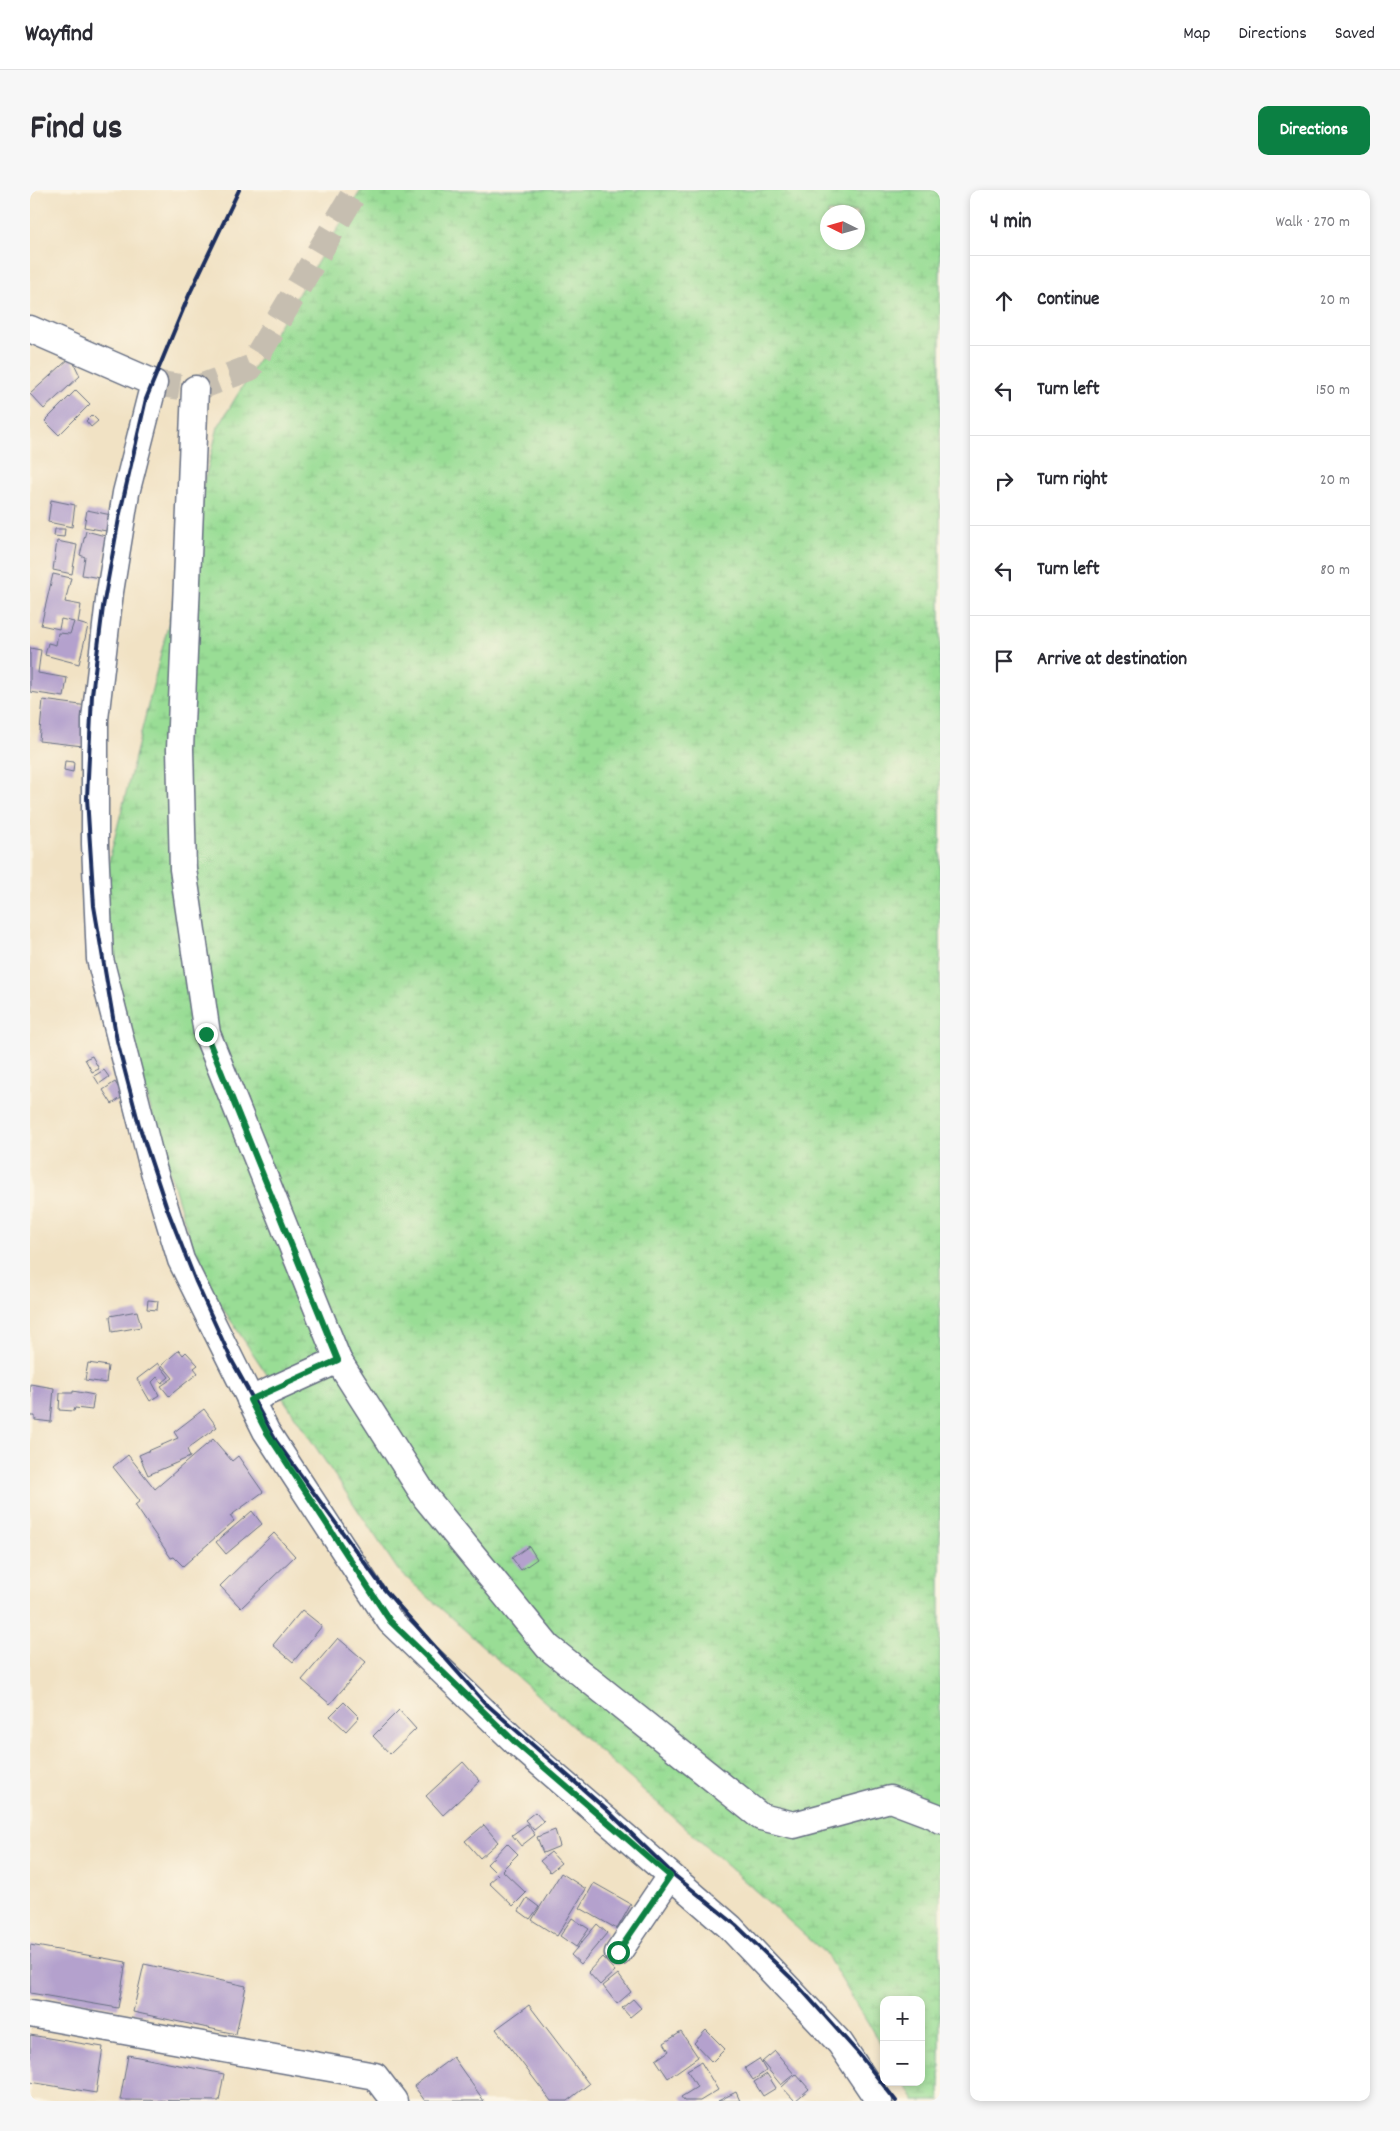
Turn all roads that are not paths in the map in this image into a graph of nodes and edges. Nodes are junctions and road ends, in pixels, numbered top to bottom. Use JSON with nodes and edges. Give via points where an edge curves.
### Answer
{"nodes":[{"id":1,"x":30,"y":329,"type":"edge"},
{"id":2,"x":195,"y":389,"type":"dead end"},
{"id":3,"x":338,"y":1360,"type":"junction"},
{"id":4,"x":250,"y":1400,"type":"junction"},
{"id":5,"x":940,"y":1820,"type":"edge"},
{"id":6,"x":670,"y":1876,"type":"junction"},
{"id":7,"x":618,"y":1952,"type":"dead end"},
{"id":8,"x":30,"y":2014,"type":"edge"},
{"id":9,"x":394,"y":2101,"type":"edge"},
{"id":10,"x":879,"y":2101,"type":"edge"}],
"edges":[{"from":1,"to":4,"type":"street","via":[[154,383],[125,502],[94,719],[100,959],[153,1168],[181,1260]]},
{"from":2,"to":3,"type":"street","via":[[180,758],[183,870],[206,1034]]},
{"from":3,"to":4,"type":"street"},
{"from":3,"to":5,"type":"street","via":[[426,1498],[548,1647],[761,1817],[794,1825],[890,1799]]},
{"from":4,"to":6,"type":"street","via":[[266,1431],[390,1621],[516,1743]]},
{"from":6,"to":7,"type":"street"},
{"from":6,"to":10,"type":"street","via":[[730,1927],[840,2043]]},
{"from":8,"to":9,"type":"street","via":[[375,2076]]}]}
